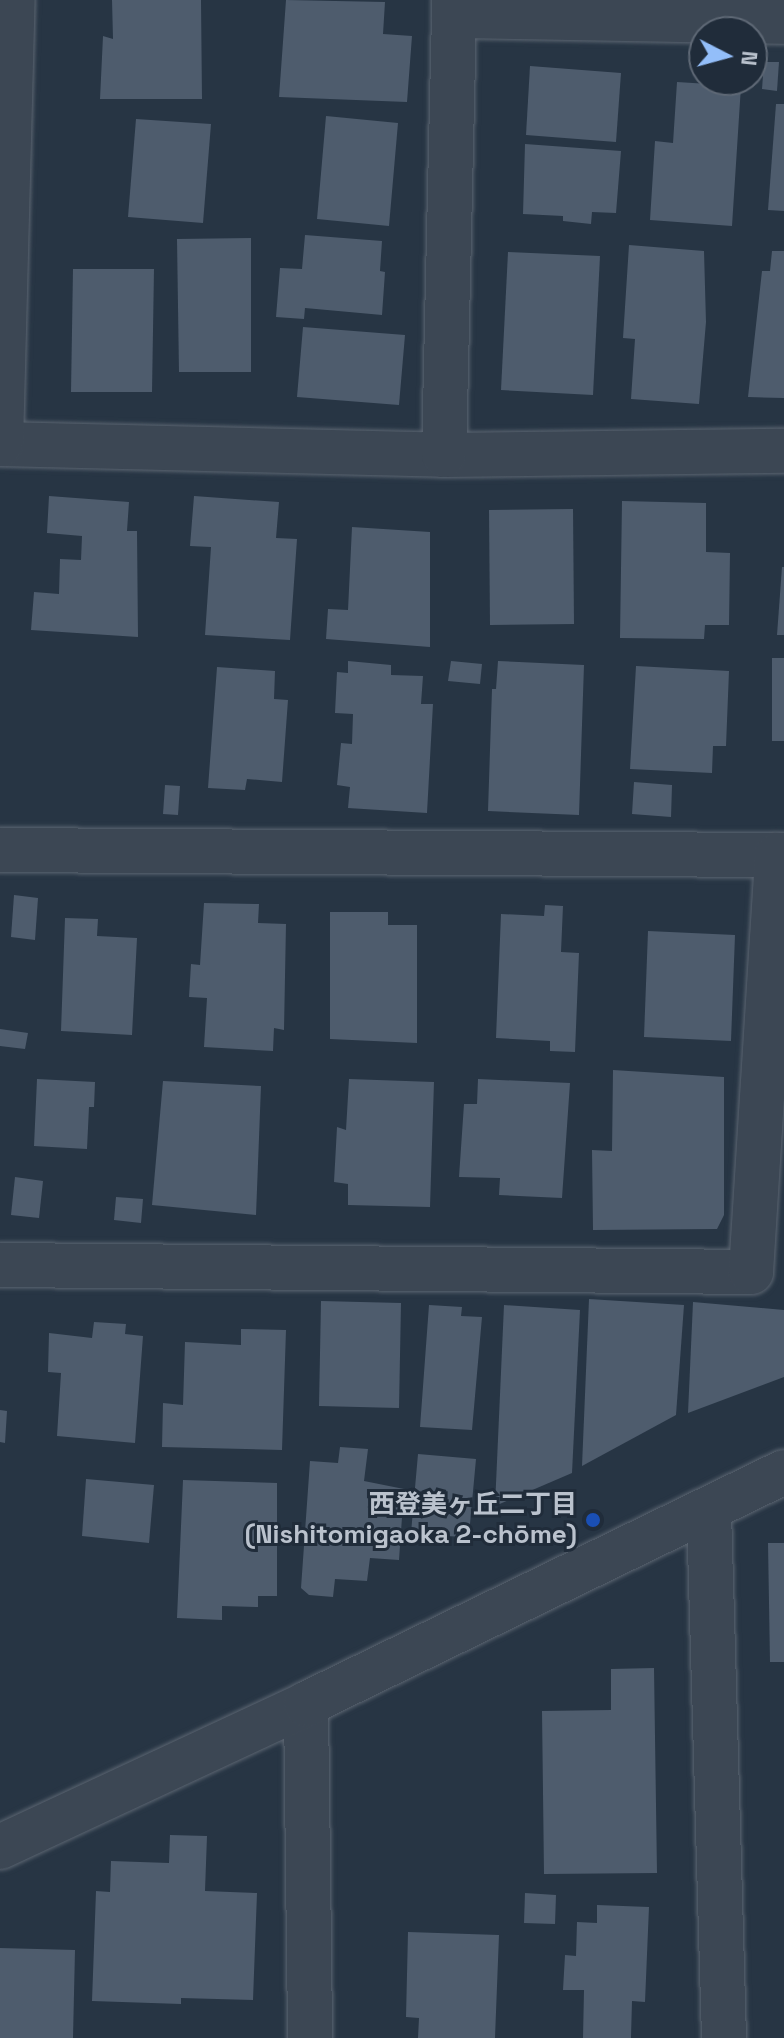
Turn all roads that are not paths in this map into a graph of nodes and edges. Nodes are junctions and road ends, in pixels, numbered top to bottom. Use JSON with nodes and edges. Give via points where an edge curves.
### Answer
{"nodes":[{"id":1,"x":13,"y":0,"type":"edge"},
{"id":2,"x":454,"y":8,"type":"edge"},
{"id":3,"x":784,"y":22,"type":"edge"},
{"id":4,"x":1,"y":444,"type":"edge"},
{"id":5,"x":784,"y":451,"type":"edge"},
{"id":6,"x":444,"y":455,"type":"junction"},
{"id":7,"x":0,"y":850,"type":"edge"},
{"id":8,"x":780,"y":855,"type":"edge"},
{"id":9,"x":0,"y":1265,"type":"edge"},
{"id":10,"x":784,"y":1472,"type":"edge"},
{"id":11,"x":709,"y":1511,"type":"junction"},
{"id":12,"x":306,"y":1704,"type":"junction"},
{"id":13,"x":0,"y":1847,"type":"edge"},
{"id":14,"x":310,"y":2038,"type":"edge"},
{"id":15,"x":724,"y":2038,"type":"edge"}],
"edges":[{"from":1,"to":4,"type":"street"},
{"from":2,"to":3,"type":"street"},
{"from":2,"to":6,"type":"street"},
{"from":4,"to":6,"type":"street"},
{"from":5,"to":6,"type":"street"},
{"from":7,"to":8,"type":"street"},
{"from":8,"to":9,"type":"street","via":[[751,1272]]},
{"from":10,"to":11,"type":"street"},
{"from":11,"to":12,"type":"street"},
{"from":11,"to":15,"type":"street"},
{"from":12,"to":13,"type":"street"},
{"from":12,"to":14,"type":"street"}]}
